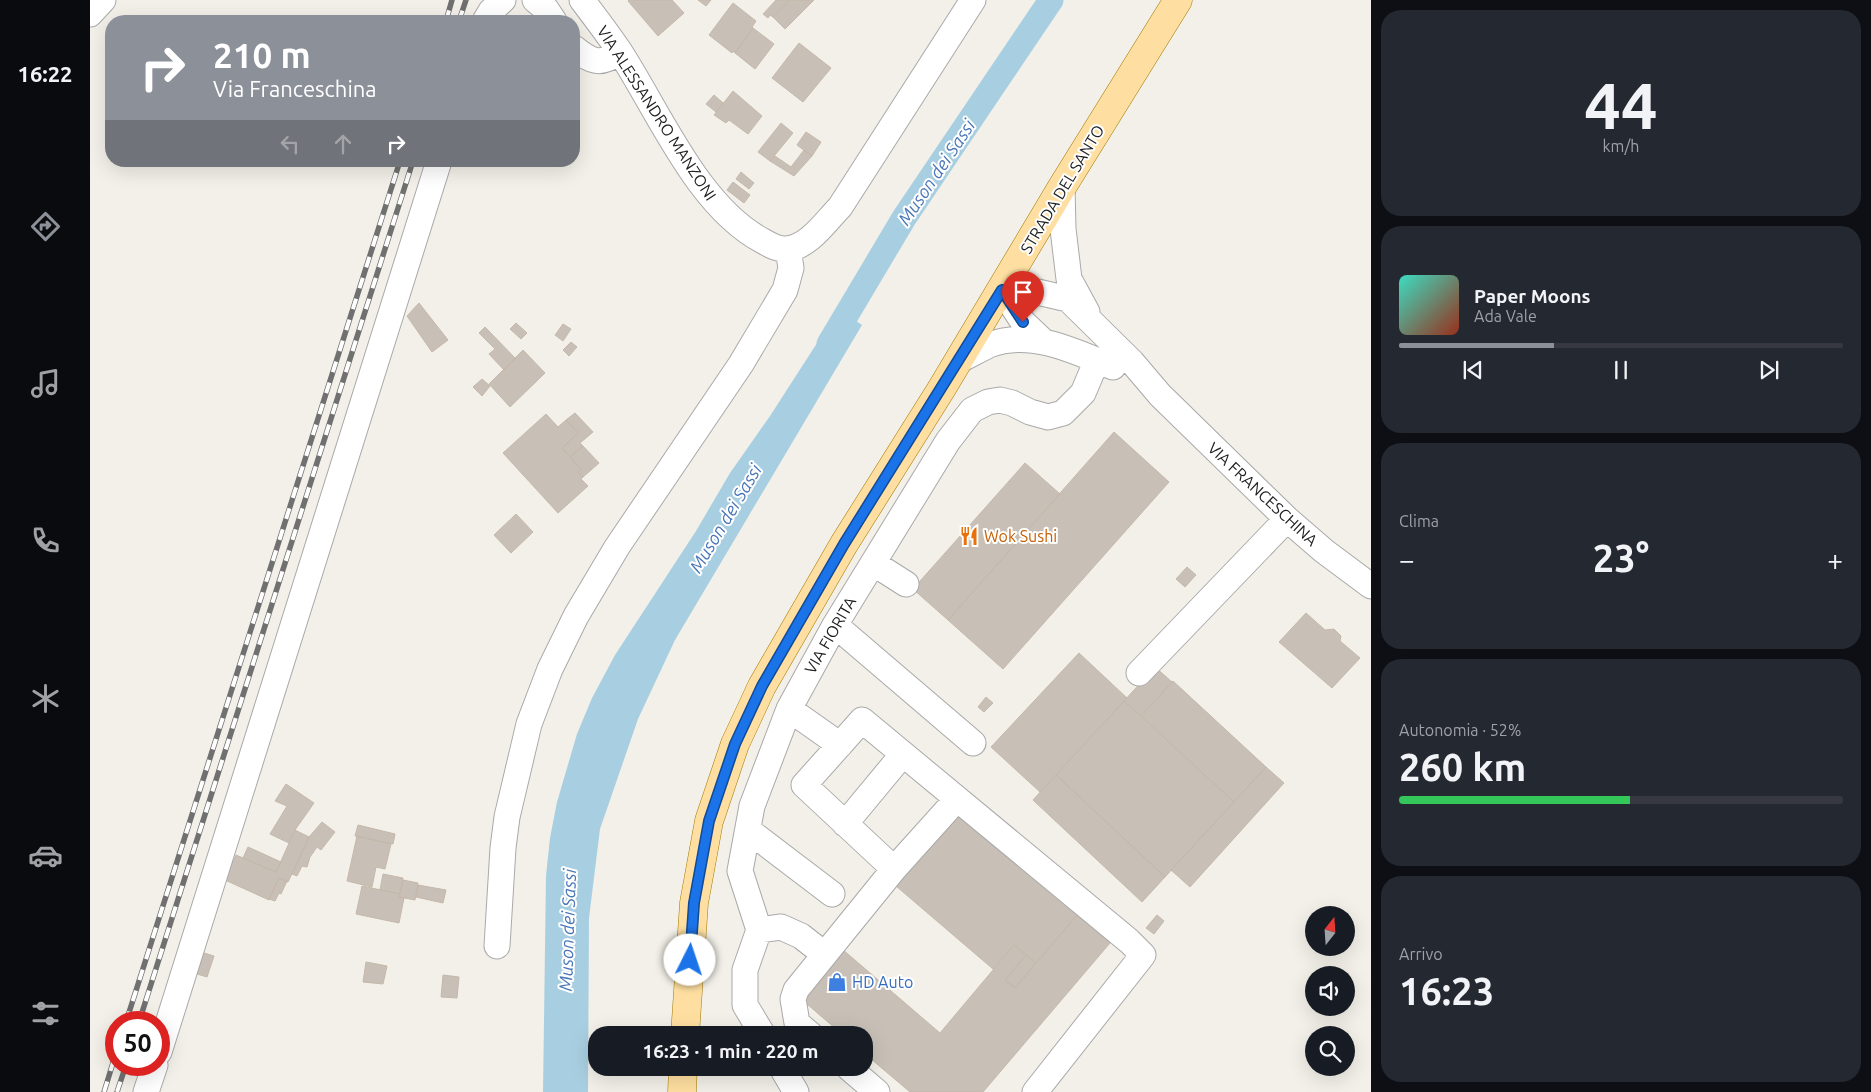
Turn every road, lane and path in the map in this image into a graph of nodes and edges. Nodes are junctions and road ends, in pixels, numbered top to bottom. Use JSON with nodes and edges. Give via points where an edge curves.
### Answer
{"nodes":[{"id":1,"x":103,"y":0,"type":"edge"},
{"id":2,"x":503,"y":0,"type":"edge"},
{"id":3,"x":535,"y":0,"type":"edge"},
{"id":4,"x":583,"y":0,"type":"edge"},
{"id":5,"x":973,"y":0,"type":"edge"},
{"id":6,"x":1178,"y":0,"type":"edge"},
{"id":7,"x":90,"y":14,"type":"edge"},
{"id":8,"x":489,"y":15,"type":"edge"},
{"id":9,"x":550,"y":15,"type":"edge"},
{"id":10,"x":620,"y":52,"type":"junction"},
{"id":11,"x":580,"y":53,"type":"edge"},
{"id":12,"x":437,"y":167,"type":"edge"},
{"id":13,"x":1062,"y":187,"type":"junction"},
{"id":14,"x":788,"y":249,"type":"junction"},
{"id":15,"x":1002,"y":290,"type":"junction"},
{"id":16,"x":1093,"y":323,"type":"junction"},
{"id":17,"x":1043,"y":341,"type":"junction"},
{"id":18,"x":1097,"y":360,"type":"junction"},
{"id":19,"x":958,"y":361,"type":"junction"},
{"id":20,"x":1160,"y":395,"type":"junction"},
{"id":21,"x":1287,"y":519,"type":"junction"},
{"id":22,"x":873,"y":563,"type":"junction"},
{"id":23,"x":906,"y":584,"type":"dead end"},
{"id":24,"x":1371,"y":586,"type":"edge"},
{"id":25,"x":835,"y":625,"type":"junction"},
{"id":26,"x":1139,"y":673,"type":"dead end"},
{"id":27,"x":789,"y":709,"type":"junction"},
{"id":28,"x":973,"y":743,"type":"dead end"},
{"id":29,"x":840,"y":745,"type":"junction"},
{"id":30,"x":903,"y":754,"type":"junction"},
{"id":31,"x":957,"y":798,"type":"junction"},
{"id":32,"x":846,"y":824,"type":"junction"},
{"id":33,"x":748,"y":830,"type":"junction"},
{"id":34,"x":894,"y":869,"type":"junction"},
{"id":35,"x":832,"y":894,"type":"dead end"},
{"id":36,"x":759,"y":930,"type":"junction"},
{"id":37,"x":498,"y":946,"type":"dead end"},
{"id":38,"x":824,"y":954,"type":"junction"},
{"id":39,"x":170,"y":1017,"type":"edge"},
{"id":40,"x":686,"y":1026,"type":"edge"},
{"id":41,"x":758,"y":1026,"type":"edge"},
{"id":42,"x":801,"y":1026,"type":"edge"},
{"id":43,"x":151,"y":1076,"type":"edge"},
{"id":44,"x":683,"y":1076,"type":"edge"},
{"id":45,"x":787,"y":1076,"type":"edge"},
{"id":46,"x":858,"y":1076,"type":"edge"},
{"id":47,"x":146,"y":1092,"type":"edge"},
{"id":48,"x":682,"y":1092,"type":"edge"},
{"id":49,"x":796,"y":1092,"type":"edge"},
{"id":50,"x":877,"y":1092,"type":"edge"},
{"id":51,"x":1035,"y":1092,"type":"edge"}],
"edges":[{"from":1,"to":7,"type":"street"},
{"from":2,"to":8,"type":"street"},
{"from":3,"to":9,"type":"street"},
{"from":4,"to":10,"type":"street","name":"VIA ALESSANDRO MANZONI"},
{"from":5,"to":14,"type":"street","via":[[840,207],[813,236]]},
{"from":6,"to":13,"type":"main road","name":"STRADA DEL SANTO"},
{"from":10,"to":11,"type":"street","via":[[608,60],[595,62]]},
{"from":10,"to":14,"type":"street","name":"VIA ALESSANDRO MANZONI","via":[[708,195],[751,235],[776,248]]},
{"from":12,"to":39,"type":"street"},
{"from":13,"to":15,"type":"main road","name":"STRADA DEL SANTO"},
{"from":13,"to":16,"type":"street","name":"VIA FRANCESCHINA","via":[[1069,279]]},
{"from":14,"to":37,"type":"street","via":[[791,268],[785,290],[741,364],[617,547],[576,616],[550,669],[529,724],[507,817]]},
{"from":15,"to":16,"type":"street","name":"VIA FRANCESCHINA","via":[[1029,290],[1068,299]]},
{"from":15,"to":17,"type":"street","name":"VIA FRANCESCHINA","via":[[1023,322]]},
{"from":15,"to":19,"type":"main road","name":"STRADA DEL SANTO"},
{"from":16,"to":20,"type":"street","name":"VIA FRANCESCHINA"},
{"from":17,"to":18,"type":"street","name":"VIA FRANCESCHINA"},
{"from":17,"to":19,"type":"street","name":"VIA FRANCESCHINA","via":[[1013,340],[990,345]]},
{"from":18,"to":20,"type":"street","name":"VIA FRANCESCHINA","via":[[1126,372]]},
{"from":18,"to":22,"type":"street","name":"VIA FIORITA","via":[[1084,393],[1063,413],[1048,417],[1000,400],[972,410],[948,441]]},
{"from":19,"to":40,"type":"main road","name":"STRADA DEL SANTO","via":[[834,560],[762,686],[735,744],[709,821],[694,903]]},
{"from":20,"to":21,"type":"street","name":"VIA FRANCESCHINA"},
{"from":21,"to":24,"type":"street","name":"VIA FRANCESCHINA"},
{"from":21,"to":26,"type":"street"},
{"from":22,"to":23,"type":"street"},
{"from":22,"to":25,"type":"street","name":"VIA FIORITA"},
{"from":25,"to":27,"type":"street","name":"VIA FIORITA"},
{"from":25,"to":28,"type":"street"},
{"from":27,"to":29,"type":"street"},
{"from":27,"to":33,"type":"street","name":"VIA FIORITA","via":[[752,806]]},
{"from":29,"to":30,"type":"street","via":[[862,720]]},
{"from":29,"to":32,"type":"street","via":[[804,785]]},
{"from":30,"to":31,"type":"street"},
{"from":30,"to":32,"type":"street"},
{"from":31,"to":34,"type":"street"},
{"from":31,"to":51,"type":"street","via":[[1143,955]]},
{"from":32,"to":34,"type":"street"},
{"from":33,"to":35,"type":"street"},
{"from":33,"to":36,"type":"street","name":"VIA FIORITA","via":[[740,871]]},
{"from":34,"to":38,"type":"street"},
{"from":36,"to":38,"type":"street","via":[[781,927],[801,936]]},
{"from":36,"to":41,"type":"street","via":[[745,970],[745,1005]]},
{"from":38,"to":42,"type":"street","via":[[796,990],[793,999],[797,1023]]},
{"from":43,"to":47,"type":"street"},
{"from":44,"to":48,"type":"main road"},
{"from":45,"to":49,"type":"street"},
{"from":46,"to":50,"type":"street"}]}
